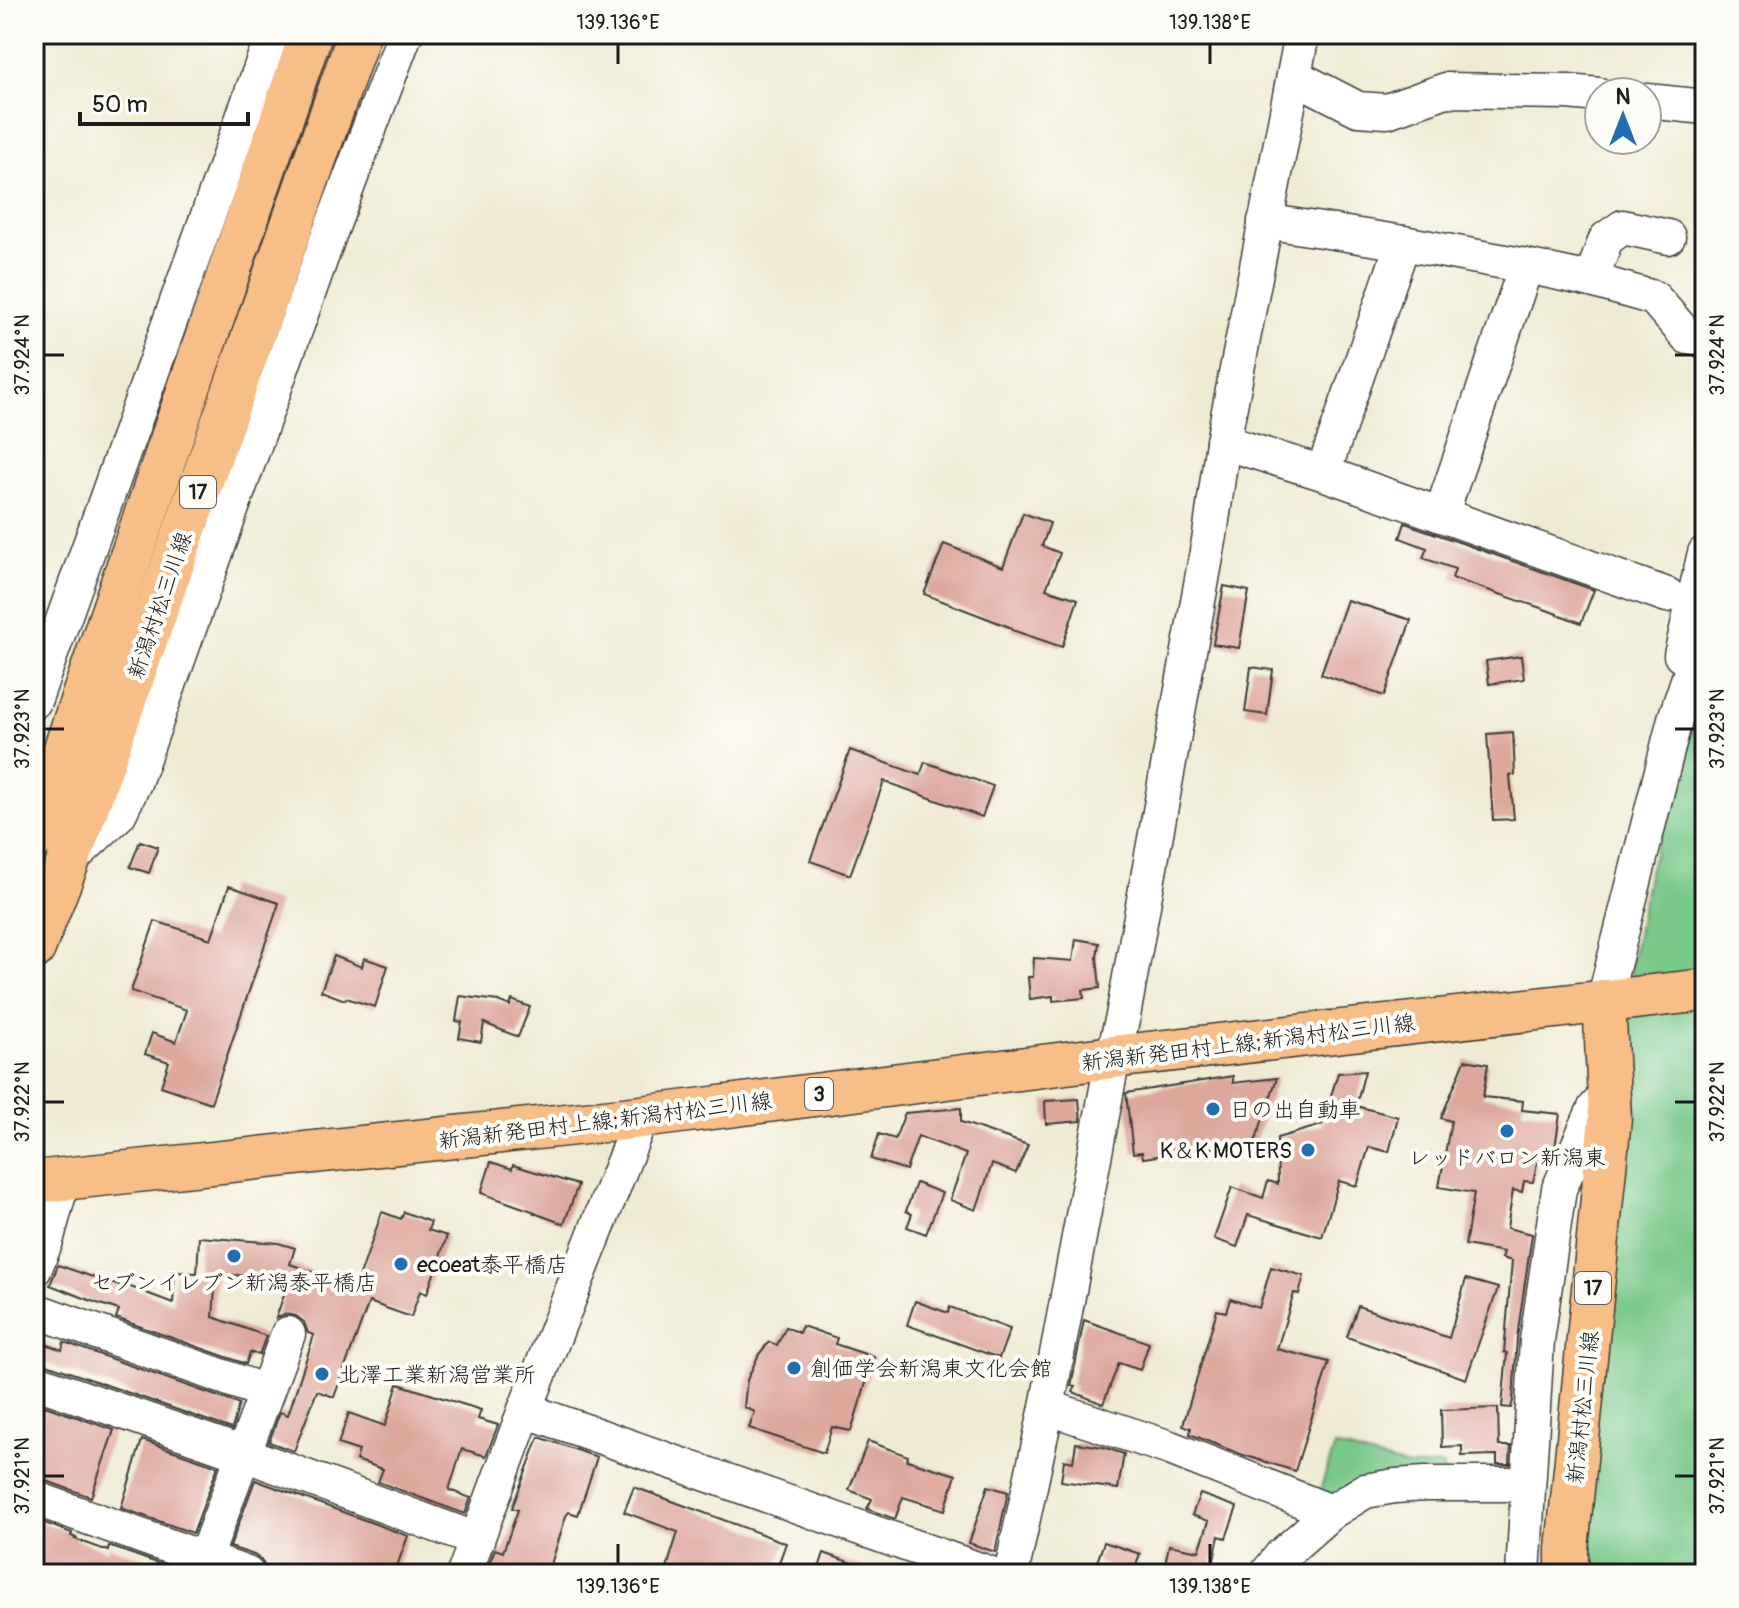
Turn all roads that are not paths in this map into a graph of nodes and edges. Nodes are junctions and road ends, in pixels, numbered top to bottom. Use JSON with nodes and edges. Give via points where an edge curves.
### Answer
{"nodes":[{"id":1,"x":273,"y":34,"type":"edge"},
{"id":2,"x":311,"y":34,"type":"edge"},
{"id":3,"x":359,"y":34,"type":"edge"},
{"id":4,"x":405,"y":34,"type":"edge"},
{"id":5,"x":1302,"y":34,"type":"edge"},
{"id":6,"x":1294,"y":76,"type":"junction"},
{"id":7,"x":1583,"y":93,"type":"edge"},
{"id":8,"x":1663,"y":103,"type":"edge"},
{"id":9,"x":1705,"y":107,"type":"edge"},
{"id":10,"x":1265,"y":221,"type":"junction"},
{"id":11,"x":1668,"y":237,"type":"dead end"},
{"id":12,"x":1403,"y":243,"type":"junction"},
{"id":13,"x":1526,"y":266,"type":"junction"},
{"id":14,"x":1591,"y":280,"type":"junction"},
{"id":15,"x":1705,"y":341,"type":"edge"},
{"id":16,"x":1223,"y":442,"type":"junction"},
{"id":17,"x":1323,"y":473,"type":"junction"},
{"id":18,"x":1441,"y":515,"type":"junction"},
{"id":19,"x":1705,"y":553,"type":"edge"},
{"id":20,"x":1667,"y":595,"type":"dead end"},
{"id":21,"x":1705,"y":630,"type":"edge"},
{"id":22,"x":1683,"y":695,"type":"junction"},
{"id":23,"x":34,"y":701,"type":"edge"},
{"id":24,"x":34,"y":838,"type":"edge"},
{"id":25,"x":68,"y":862,"type":"junction"},
{"id":26,"x":34,"y":948,"type":"edge"},
{"id":27,"x":1705,"y":990,"type":"edge"},
{"id":28,"x":1604,"y":1001,"type":"junction"},
{"id":29,"x":1113,"y":1057,"type":"junction"},
{"id":30,"x":1609,"y":1093,"type":"junction"},
{"id":31,"x":641,"y":1117,"type":"junction"},
{"id":32,"x":49,"y":1181,"type":"edge"},
{"id":33,"x":34,"y":1270,"type":"edge"},
{"id":34,"x":34,"y":1310,"type":"edge"},
{"id":35,"x":288,"y":1334,"type":"dead end"},
{"id":36,"x":34,"y":1381,"type":"edge"},
{"id":37,"x":266,"y":1392,"type":"junction"},
{"id":38,"x":1047,"y":1407,"type":"junction"},
{"id":39,"x":525,"y":1410,"type":"junction"},
{"id":40,"x":244,"y":1454,"type":"junction"},
{"id":41,"x":1528,"y":1484,"type":"junction"},
{"id":42,"x":34,"y":1498,"type":"edge"},
{"id":43,"x":1331,"y":1512,"type":"junction"},
{"id":44,"x":477,"y":1540,"type":"junction"},
{"id":45,"x":201,"y":1566,"type":"edge"},
{"id":46,"x":247,"y":1574,"type":"edge"},
{"id":47,"x":464,"y":1574,"type":"edge"},
{"id":48,"x":991,"y":1574,"type":"edge"},
{"id":49,"x":1011,"y":1574,"type":"edge"},
{"id":50,"x":1267,"y":1574,"type":"edge"},
{"id":51,"x":1523,"y":1574,"type":"edge"},
{"id":52,"x":1567,"y":1574,"type":"edge"}],
"edges":[{"from":1,"to":23,"type":"street"},
{"from":2,"to":24,"type":"main road","name":"新潟村松三川線","number":"17"},
{"from":3,"to":25,"type":"main road","name":"新潟村松三川線","number":"17"},
{"from":4,"to":25,"type":"street","via":[[134,783],[119,814]]},
{"from":5,"to":6,"type":"street"},
{"from":6,"to":7,"type":"street","via":[[1358,109],[1387,111],[1446,90]]},
{"from":6,"to":10,"type":"street"},
{"from":8,"to":9,"type":"street"},
{"from":10,"to":12,"type":"street"},
{"from":10,"to":16,"type":"street"},
{"from":11,"to":14,"type":"street","via":[[1623,227],[1606,239]]},
{"from":12,"to":13,"type":"street"},
{"from":12,"to":17,"type":"street"},
{"from":13,"to":14,"type":"street"},
{"from":13,"to":18,"type":"street"},
{"from":14,"to":15,"type":"street","via":[[1654,298],[1688,337]]},
{"from":16,"to":17,"type":"street"},
{"from":16,"to":29,"type":"street"},
{"from":17,"to":18,"type":"street"},
{"from":18,"to":20,"type":"street"},
{"from":19,"to":22,"type":"street","via":[[1678,666]]},
{"from":21,"to":22,"type":"street"},
{"from":22,"to":28,"type":"street"},
{"from":25,"to":26,"type":"main road","name":"新潟村松三川線","number":"17"},
{"from":27,"to":28,"type":"main road","number":"3"},
{"from":28,"to":29,"type":"main road","name":"新潟新発田村上線;新潟村松三川線","number":"3"},
{"from":28,"to":30,"type":"main road","name":"新潟村松三川線","number":"17"},
{"from":29,"to":31,"type":"main road","name":"新潟新発田村上線;新潟村松三川線","number":"3"},
{"from":29,"to":38,"type":"street"},
{"from":30,"to":41,"type":"street","via":[[1595,1108],[1559,1189],[1537,1340]]},
{"from":30,"to":52,"type":"main road","name":"新潟村松三川線","number":"17"},
{"from":31,"to":32,"type":"main road","name":"新潟新発田村上線;新潟村松三川線","number":"3"},
{"from":31,"to":39,"type":"street"},
{"from":32,"to":33,"type":"street","via":[[46,1241]]},
{"from":34,"to":37,"type":"street"},
{"from":35,"to":37,"type":"street"},
{"from":36,"to":40,"type":"street"},
{"from":37,"to":40,"type":"street"},
{"from":38,"to":43,"type":"street","via":[[1170,1448]]},
{"from":38,"to":49,"type":"street"},
{"from":39,"to":44,"type":"street"},
{"from":39,"to":48,"type":"street"},
{"from":40,"to":44,"type":"street"},
{"from":40,"to":45,"type":"street"},
{"from":41,"to":43,"type":"street","via":[[1395,1486],[1365,1491]]},
{"from":41,"to":51,"type":"street"},
{"from":42,"to":45,"type":"street"},
{"from":43,"to":50,"type":"street"},
{"from":44,"to":47,"type":"street"},
{"from":45,"to":46,"type":"street"}]}
